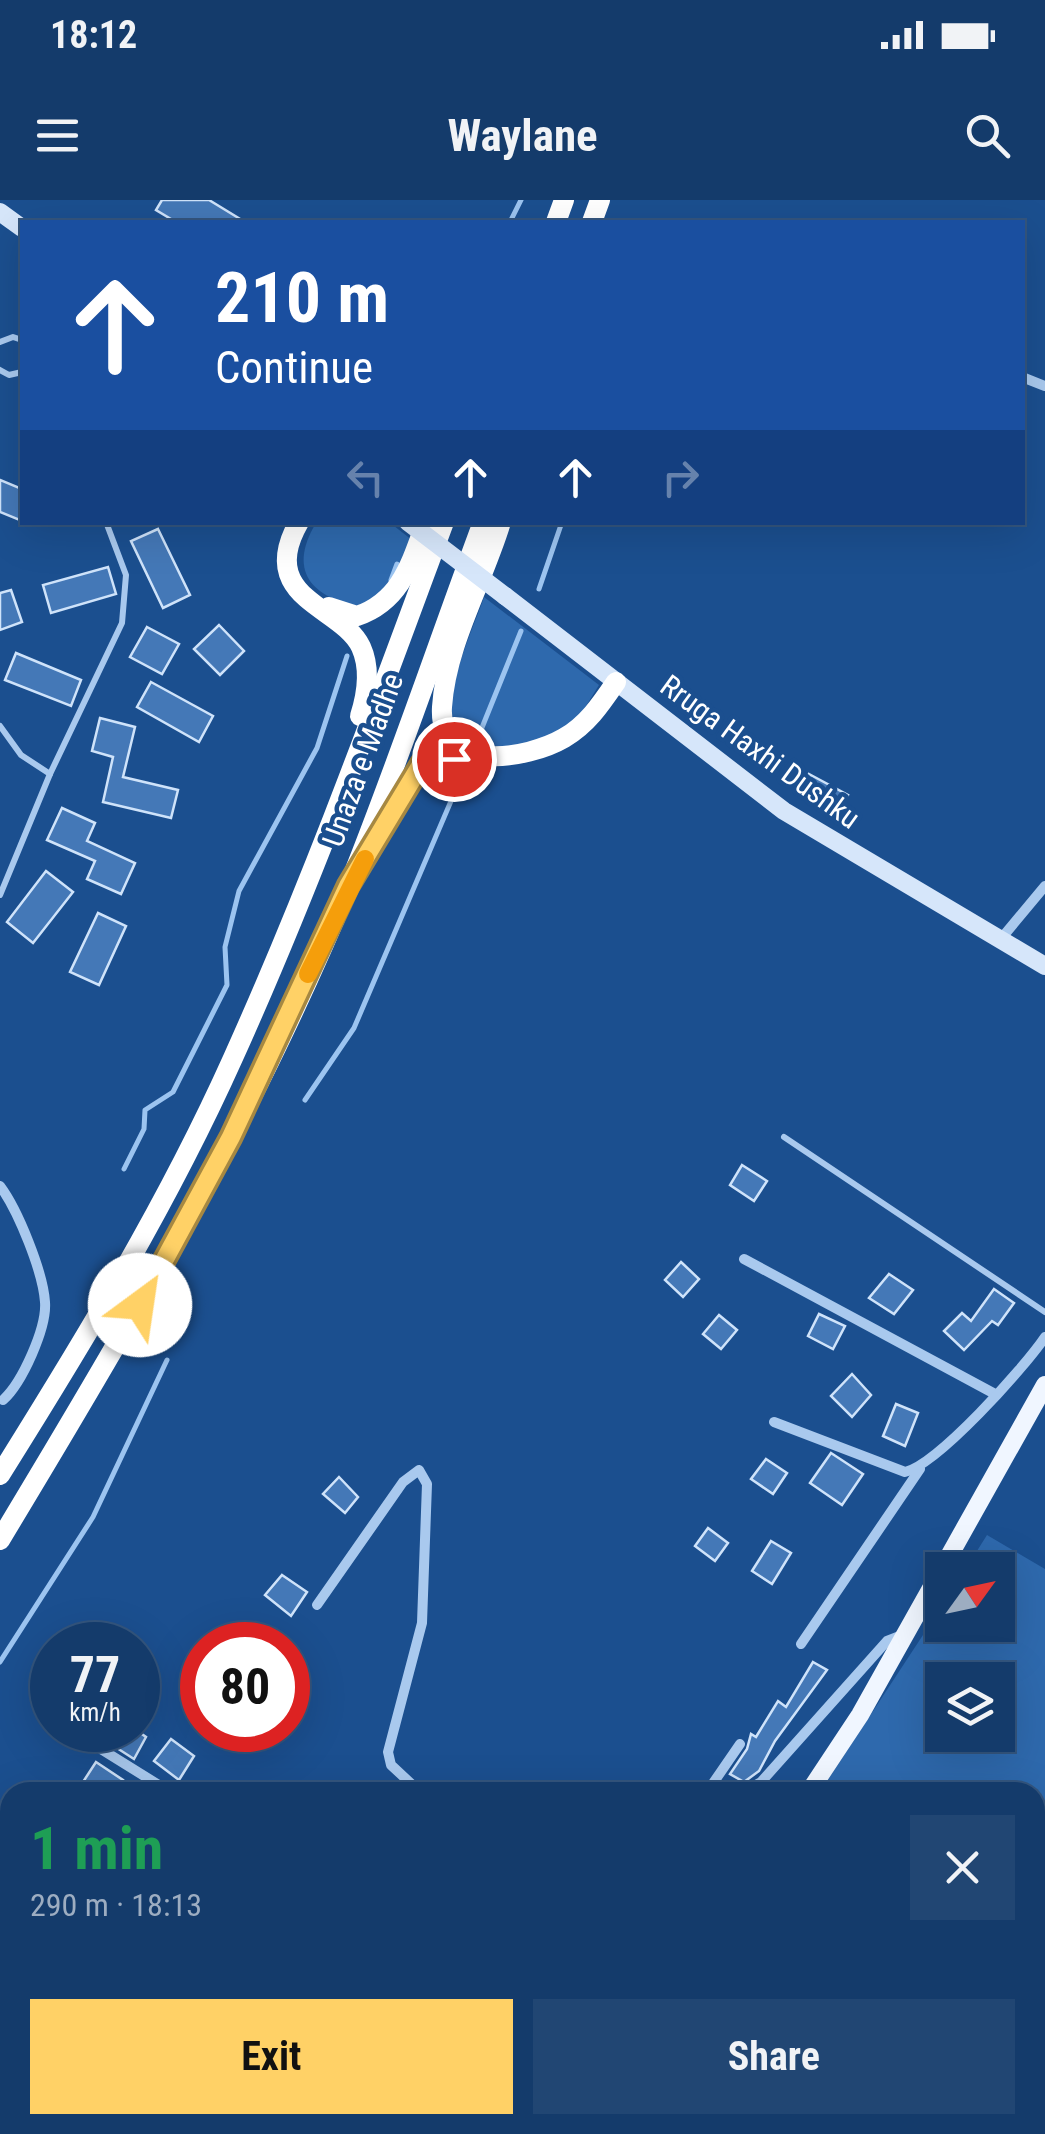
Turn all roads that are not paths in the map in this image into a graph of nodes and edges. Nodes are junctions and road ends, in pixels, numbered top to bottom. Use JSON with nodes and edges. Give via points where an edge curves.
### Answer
{"nodes":[{"id":1,"x":107,"y":525,"type":"edge"},
{"id":2,"x":298,"y":525,"type":"edge"},
{"id":3,"x":307,"y":525,"type":"edge"},
{"id":4,"x":412,"y":525,"type":"edge"},
{"id":5,"x":425,"y":525,"type":"edge"},
{"id":6,"x":443,"y":525,"type":"edge"},
{"id":7,"x":481,"y":525,"type":"edge"},
{"id":8,"x":499,"y":525,"type":"edge"},
{"id":9,"x":622,"y":687,"type":"junction"},
{"id":10,"x":0,"y":726,"type":"edge"},
{"id":11,"x":50,"y":774,"type":"junction"},
{"id":12,"x":313,"y":874,"type":"junction"},
{"id":13,"x":348,"y":886,"type":"junction"},
{"id":14,"x":1045,"y":886,"type":"edge"},
{"id":15,"x":0,"y":895,"type":"edge"},
{"id":16,"x":999,"y":940,"type":"junction"},
{"id":17,"x":1045,"y":966,"type":"edge"},
{"id":18,"x":784,"y":1136,"type":"dead end"},
{"id":19,"x":0,"y":1186,"type":"edge"},
{"id":20,"x":744,"y":1259,"type":"dead end"},
{"id":21,"x":1045,"y":1312,"type":"edge"},
{"id":22,"x":1045,"y":1338,"type":"edge"},
{"id":23,"x":1045,"y":1385,"type":"edge"},
{"id":24,"x":995,"y":1394,"type":"junction"},
{"id":25,"x":2,"y":1400,"type":"edge"},
{"id":26,"x":774,"y":1422,"type":"dead end"},
{"id":27,"x":921,"y":1468,"type":"junction"},
{"id":28,"x":0,"y":1475,"type":"edge"},
{"id":29,"x":0,"y":1540,"type":"edge"},
{"id":30,"x":318,"y":1605,"type":"dead end"},
{"id":31,"x":906,"y":1634,"type":"junction"},
{"id":32,"x":801,"y":1644,"type":"dead end"},
{"id":33,"x":740,"y":1744,"type":"dead end"},
{"id":34,"x":106,"y":1752,"type":"edge"},
{"id":35,"x":154,"y":1782,"type":"edge"},
{"id":36,"x":409,"y":1782,"type":"edge"},
{"id":37,"x":716,"y":1782,"type":"edge"},
{"id":38,"x":761,"y":1782,"type":"edge"},
{"id":39,"x":816,"y":1782,"type":"edge"}],
"edges":[{"from":1,"to":11,"type":"lane","via":[[126,574],[126,606]]},
{"from":2,"to":12,"type":"highway","via":[[289,552],[298,589],[354,636],[366,667],[366,698]]},
{"from":3,"to":5,"type":"highway","via":[[298,548],[303,579],[323,603],[357,616],[396,591]]},
{"from":4,"to":9,"type":"street","name":"Rruga Haxhi Dushku","bridge":true},
{"from":6,"to":12,"type":"highway","name":"Unaza e Madhe"},
{"from":7,"to":13,"type":"highway","name":"Unaza e Madhe"},
{"from":8,"to":9,"type":"highway","via":[[450,666],[441,710],[452,738],[479,755],[530,754],[578,729]]},
{"from":9,"to":13,"type":"highway","via":[[573,740],[522,763],[422,763]]},
{"from":9,"to":16,"type":"street","name":"Rruga Haxhi Dushku","via":[[784,811]]},
{"from":10,"to":11,"type":"lane","via":[[21,756]]},
{"from":11,"to":15,"type":"lane"},
{"from":12,"to":28,"type":"highway","name":"Unaza e Madhe","via":[[231,1062],[158,1206]]},
{"from":13,"to":29,"type":"highway","name":"Unaza e Madhe","via":[[176,1244]]},
{"from":14,"to":16,"type":"street"},
{"from":16,"to":17,"type":"street","name":"Rruga Haxhi Dushku"},
{"from":18,"to":21,"type":"lane"},
{"from":19,"to":25,"type":"street","via":[[19,1220],[45,1301],[33,1355]]},
{"from":20,"to":24,"type":"street"},
{"from":22,"to":24,"type":"street"},
{"from":23,"to":31,"type":"main road"},
{"from":24,"to":27,"type":"street"},
{"from":26,"to":27,"type":"street","via":[[906,1472]]},
{"from":27,"to":32,"type":"street"},
{"from":30,"to":36,"type":"street","via":[[403,1482],[419,1470],[428,1484],[422,1624],[388,1752],[391,1766]]},
{"from":31,"to":38,"type":"street","via":[[887,1641]]},
{"from":31,"to":39,"type":"main road"},
{"from":33,"to":37,"type":"street"},
{"from":34,"to":35,"type":"street"}]}
